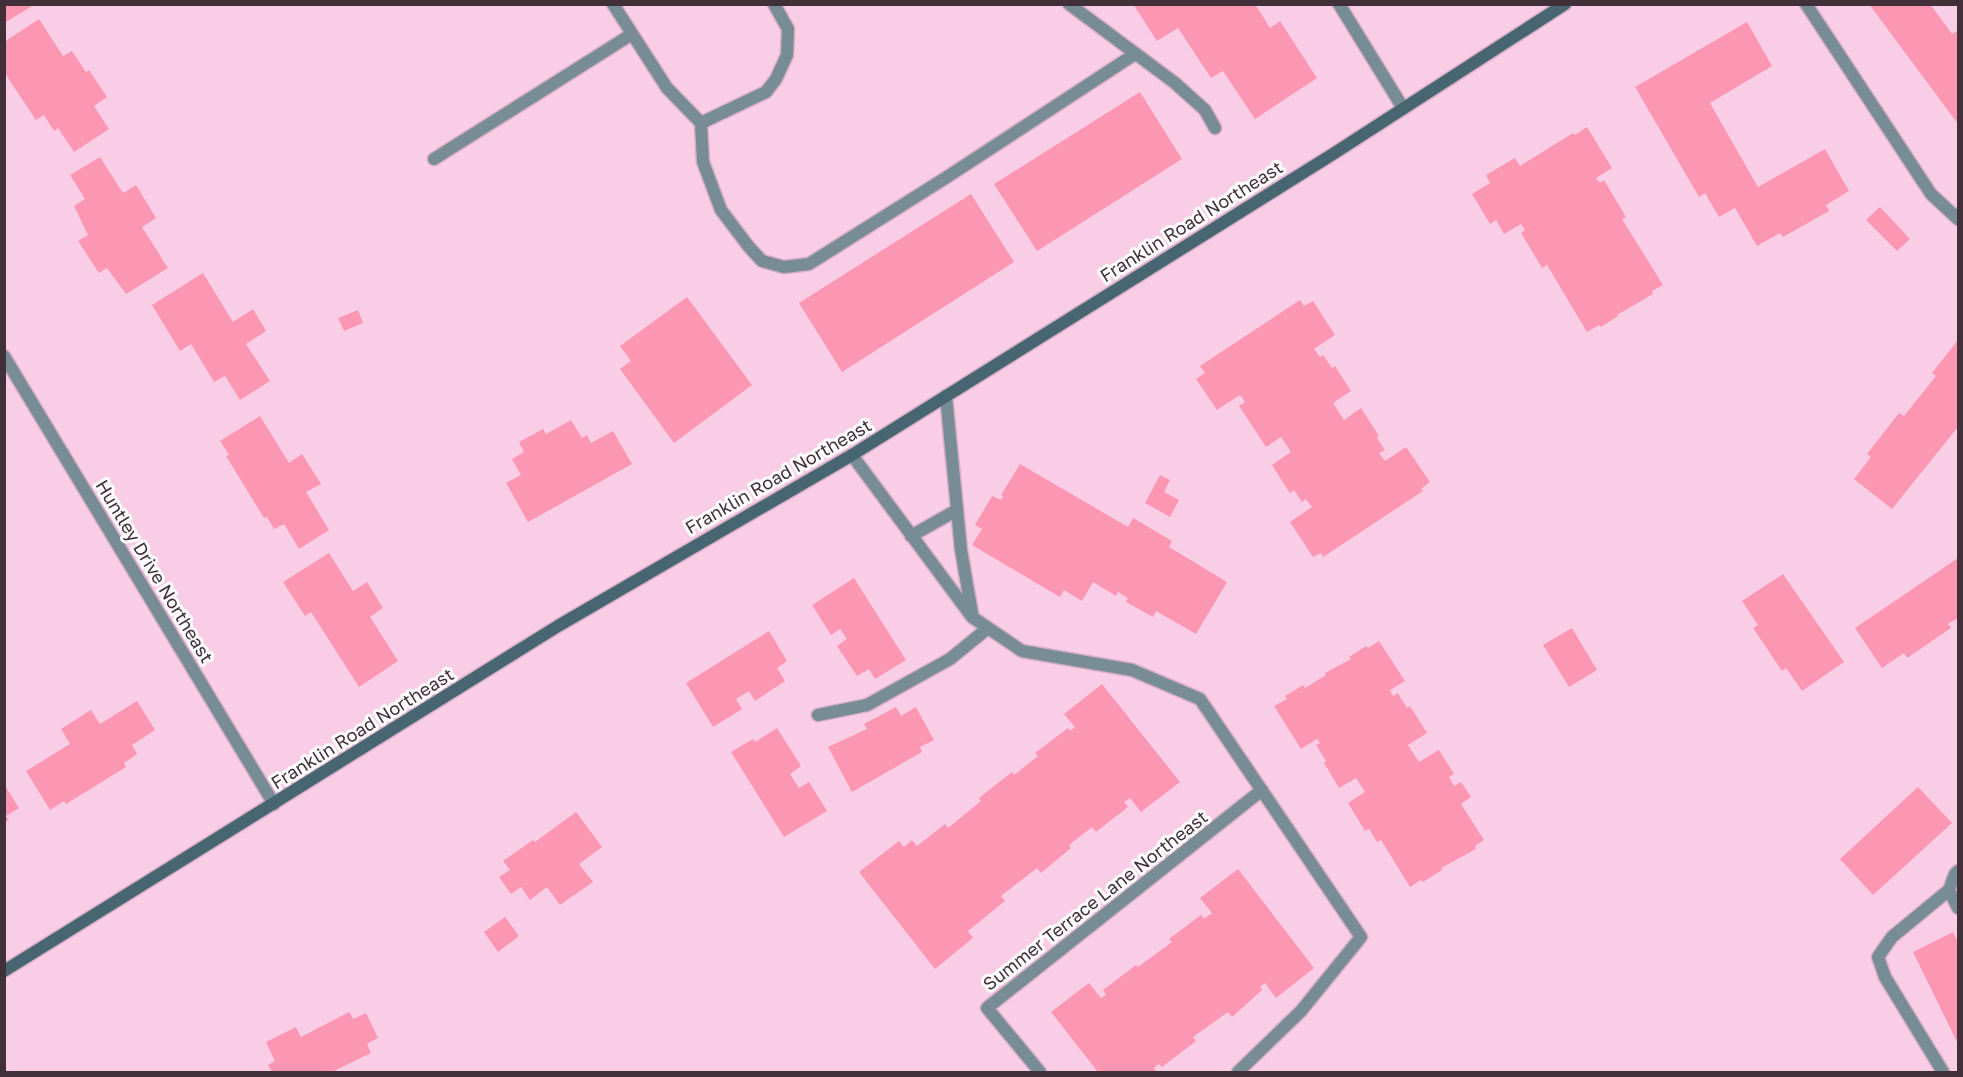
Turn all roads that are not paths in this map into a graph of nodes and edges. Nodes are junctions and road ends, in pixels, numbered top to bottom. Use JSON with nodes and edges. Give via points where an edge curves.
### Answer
{"nodes":[{"id":1,"x":613,"y":4,"type":"edge"},
{"id":2,"x":774,"y":4,"type":"edge"},
{"id":3,"x":1069,"y":4,"type":"edge"},
{"id":4,"x":1339,"y":4,"type":"edge"},
{"id":5,"x":1565,"y":4,"type":"edge"},
{"id":6,"x":1806,"y":4,"type":"edge"},
{"id":7,"x":632,"y":34,"type":"junction"},
{"id":8,"x":1135,"y":54,"type":"junction"},
{"id":9,"x":1403,"y":108,"type":"junction"},
{"id":10,"x":701,"y":123,"type":"junction"},
{"id":11,"x":1215,"y":128,"type":"dead end"},
{"id":12,"x":434,"y":159,"type":"dead end"},
{"id":13,"x":1959,"y":219,"type":"edge"},
{"id":14,"x":4,"y":356,"type":"edge"},
{"id":15,"x":946,"y":396,"type":"junction"},
{"id":16,"x":852,"y":455,"type":"junction"},
{"id":17,"x":957,"y":510,"type":"junction"},
{"id":18,"x":911,"y":536,"type":"junction"},
{"id":19,"x":972,"y":617,"type":"junction"},
{"id":20,"x":988,"y":628,"type":"junction"},
{"id":21,"x":818,"y":715,"type":"dead end"},
{"id":22,"x":1262,"y":790,"type":"junction"},
{"id":23,"x":274,"y":804,"type":"junction"},
{"id":24,"x":1959,"y":872,"type":"edge"},
{"id":25,"x":1949,"y":890,"type":"junction"},
{"id":26,"x":1959,"y":908,"type":"edge"},
{"id":27,"x":4,"y":971,"type":"edge"},
{"id":28,"x":1040,"y":1072,"type":"edge"},
{"id":29,"x":1238,"y":1072,"type":"edge"},
{"id":30,"x":1943,"y":1072,"type":"edge"}],
"edges":[{"from":1,"to":7,"type":"street"},
{"from":2,"to":10,"type":"street","via":[[788,29],[787,55],[776,79],[766,92]]},
{"from":3,"to":8,"type":"street"},
{"from":4,"to":9,"type":"street"},
{"from":5,"to":9,"type":"street","name":"Franklin Road Northeast"},
{"from":6,"to":13,"type":"street","via":[[1931,194]]},
{"from":7,"to":10,"type":"street","via":[[667,88]]},
{"from":7,"to":12,"type":"street"},
{"from":8,"to":10,"type":"street","via":[[809,264],[784,267],[762,261],[748,247],[721,210],[703,162]]},
{"from":8,"to":11,"type":"street","via":[[1205,110]]},
{"from":9,"to":15,"type":"street","name":"Franklin Road Northeast"},
{"from":14,"to":23,"type":"street","name":"Huntley Drive Northeast"},
{"from":15,"to":16,"type":"street","name":"Franklin Road Northeast"},
{"from":15,"to":17,"type":"street"},
{"from":16,"to":18,"type":"street"},
{"from":16,"to":23,"type":"street","name":"Franklin Road Northeast","via":[[558,626]]},
{"from":17,"to":18,"type":"street"},
{"from":17,"to":19,"type":"street"},
{"from":18,"to":19,"type":"street"},
{"from":19,"to":20,"type":"street"},
{"from":20,"to":21,"type":"street","via":[[950,659],[867,705]]},
{"from":20,"to":22,"type":"street","via":[[1022,651],[1132,670],[1200,699]]},
{"from":22,"to":28,"type":"street","name":"Summer Terrace Lane Northeast","via":[[987,1008]]},
{"from":22,"to":29,"type":"street","via":[[1361,937],[1301,1011]]},
{"from":23,"to":27,"type":"street","name":"Franklin Road Northeast"},
{"from":24,"to":25,"type":"street"},
{"from":25,"to":26,"type":"street"},
{"from":25,"to":30,"type":"street","via":[[1892,937],[1878,957],[1885,977]]}]}
